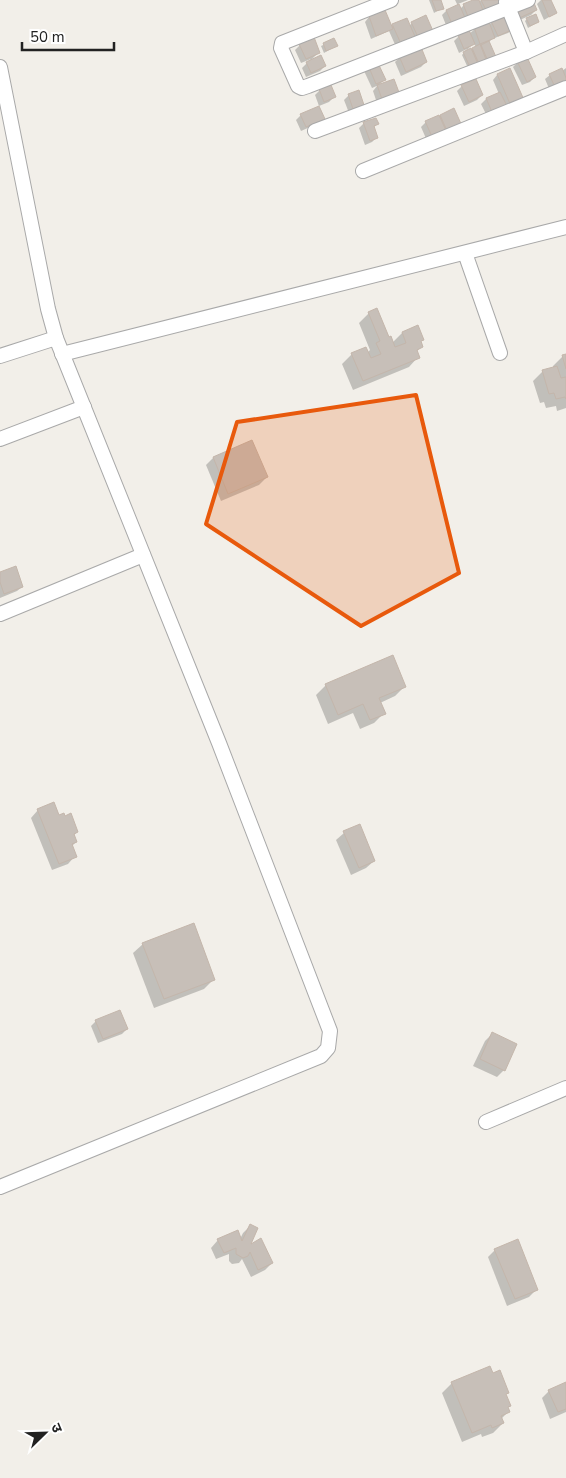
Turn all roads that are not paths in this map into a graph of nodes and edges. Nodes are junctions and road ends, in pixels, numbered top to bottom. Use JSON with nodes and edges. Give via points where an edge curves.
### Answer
{"nodes":[{"id":1,"x":391,"y":0,"type":"edge"},
{"id":2,"x":528,"y":0,"type":"edge"},
{"id":3,"x":507,"y":4,"type":"edge"},
{"id":4,"x":566,"y":34,"type":"edge"},
{"id":5,"x":526,"y":52,"type":"junction"},
{"id":6,"x":0,"y":67,"type":"edge"},
{"id":7,"x":566,"y":88,"type":"edge"},
{"id":8,"x":315,"y":131,"type":"dead end"},
{"id":9,"x":364,"y":171,"type":"dead end"},
{"id":10,"x":566,"y":227,"type":"edge"},
{"id":11,"x":465,"y":253,"type":"junction"},
{"id":12,"x":56,"y":338,"type":"junction"},
{"id":13,"x":500,"y":353,"type":"dead end"},
{"id":14,"x":62,"y":354,"type":"junction"},
{"id":15,"x":0,"y":356,"type":"edge"},
{"id":16,"x":84,"y":407,"type":"junction"},
{"id":17,"x":0,"y":439,"type":"edge"},
{"id":18,"x":144,"y":556,"type":"junction"},
{"id":19,"x":0,"y":614,"type":"edge"},
{"id":20,"x":566,"y":1088,"type":"edge"},
{"id":21,"x":486,"y":1122,"type":"dead end"},
{"id":22,"x":0,"y":1187,"type":"edge"}],
"edges":[{"from":1,"to":3,"type":"street","via":[[282,43],[281,48],[298,86],[308,86]]},
{"from":2,"to":3,"type":"street"},
{"from":3,"to":5,"type":"street"},
{"from":4,"to":5,"type":"street"},
{"from":5,"to":8,"type":"street"},
{"from":6,"to":12,"type":"street"},
{"from":7,"to":9,"type":"street"},
{"from":10,"to":11,"type":"street"},
{"from":11,"to":13,"type":"street"},
{"from":11,"to":14,"type":"street"},
{"from":12,"to":14,"type":"street"},
{"from":12,"to":15,"type":"street"},
{"from":14,"to":16,"type":"street"},
{"from":16,"to":17,"type":"street"},
{"from":16,"to":18,"type":"street"},
{"from":18,"to":19,"type":"street"},
{"from":18,"to":22,"type":"street","via":[[328,1022],[330,1041],[321,1056]]},
{"from":20,"to":21,"type":"street"}]}
